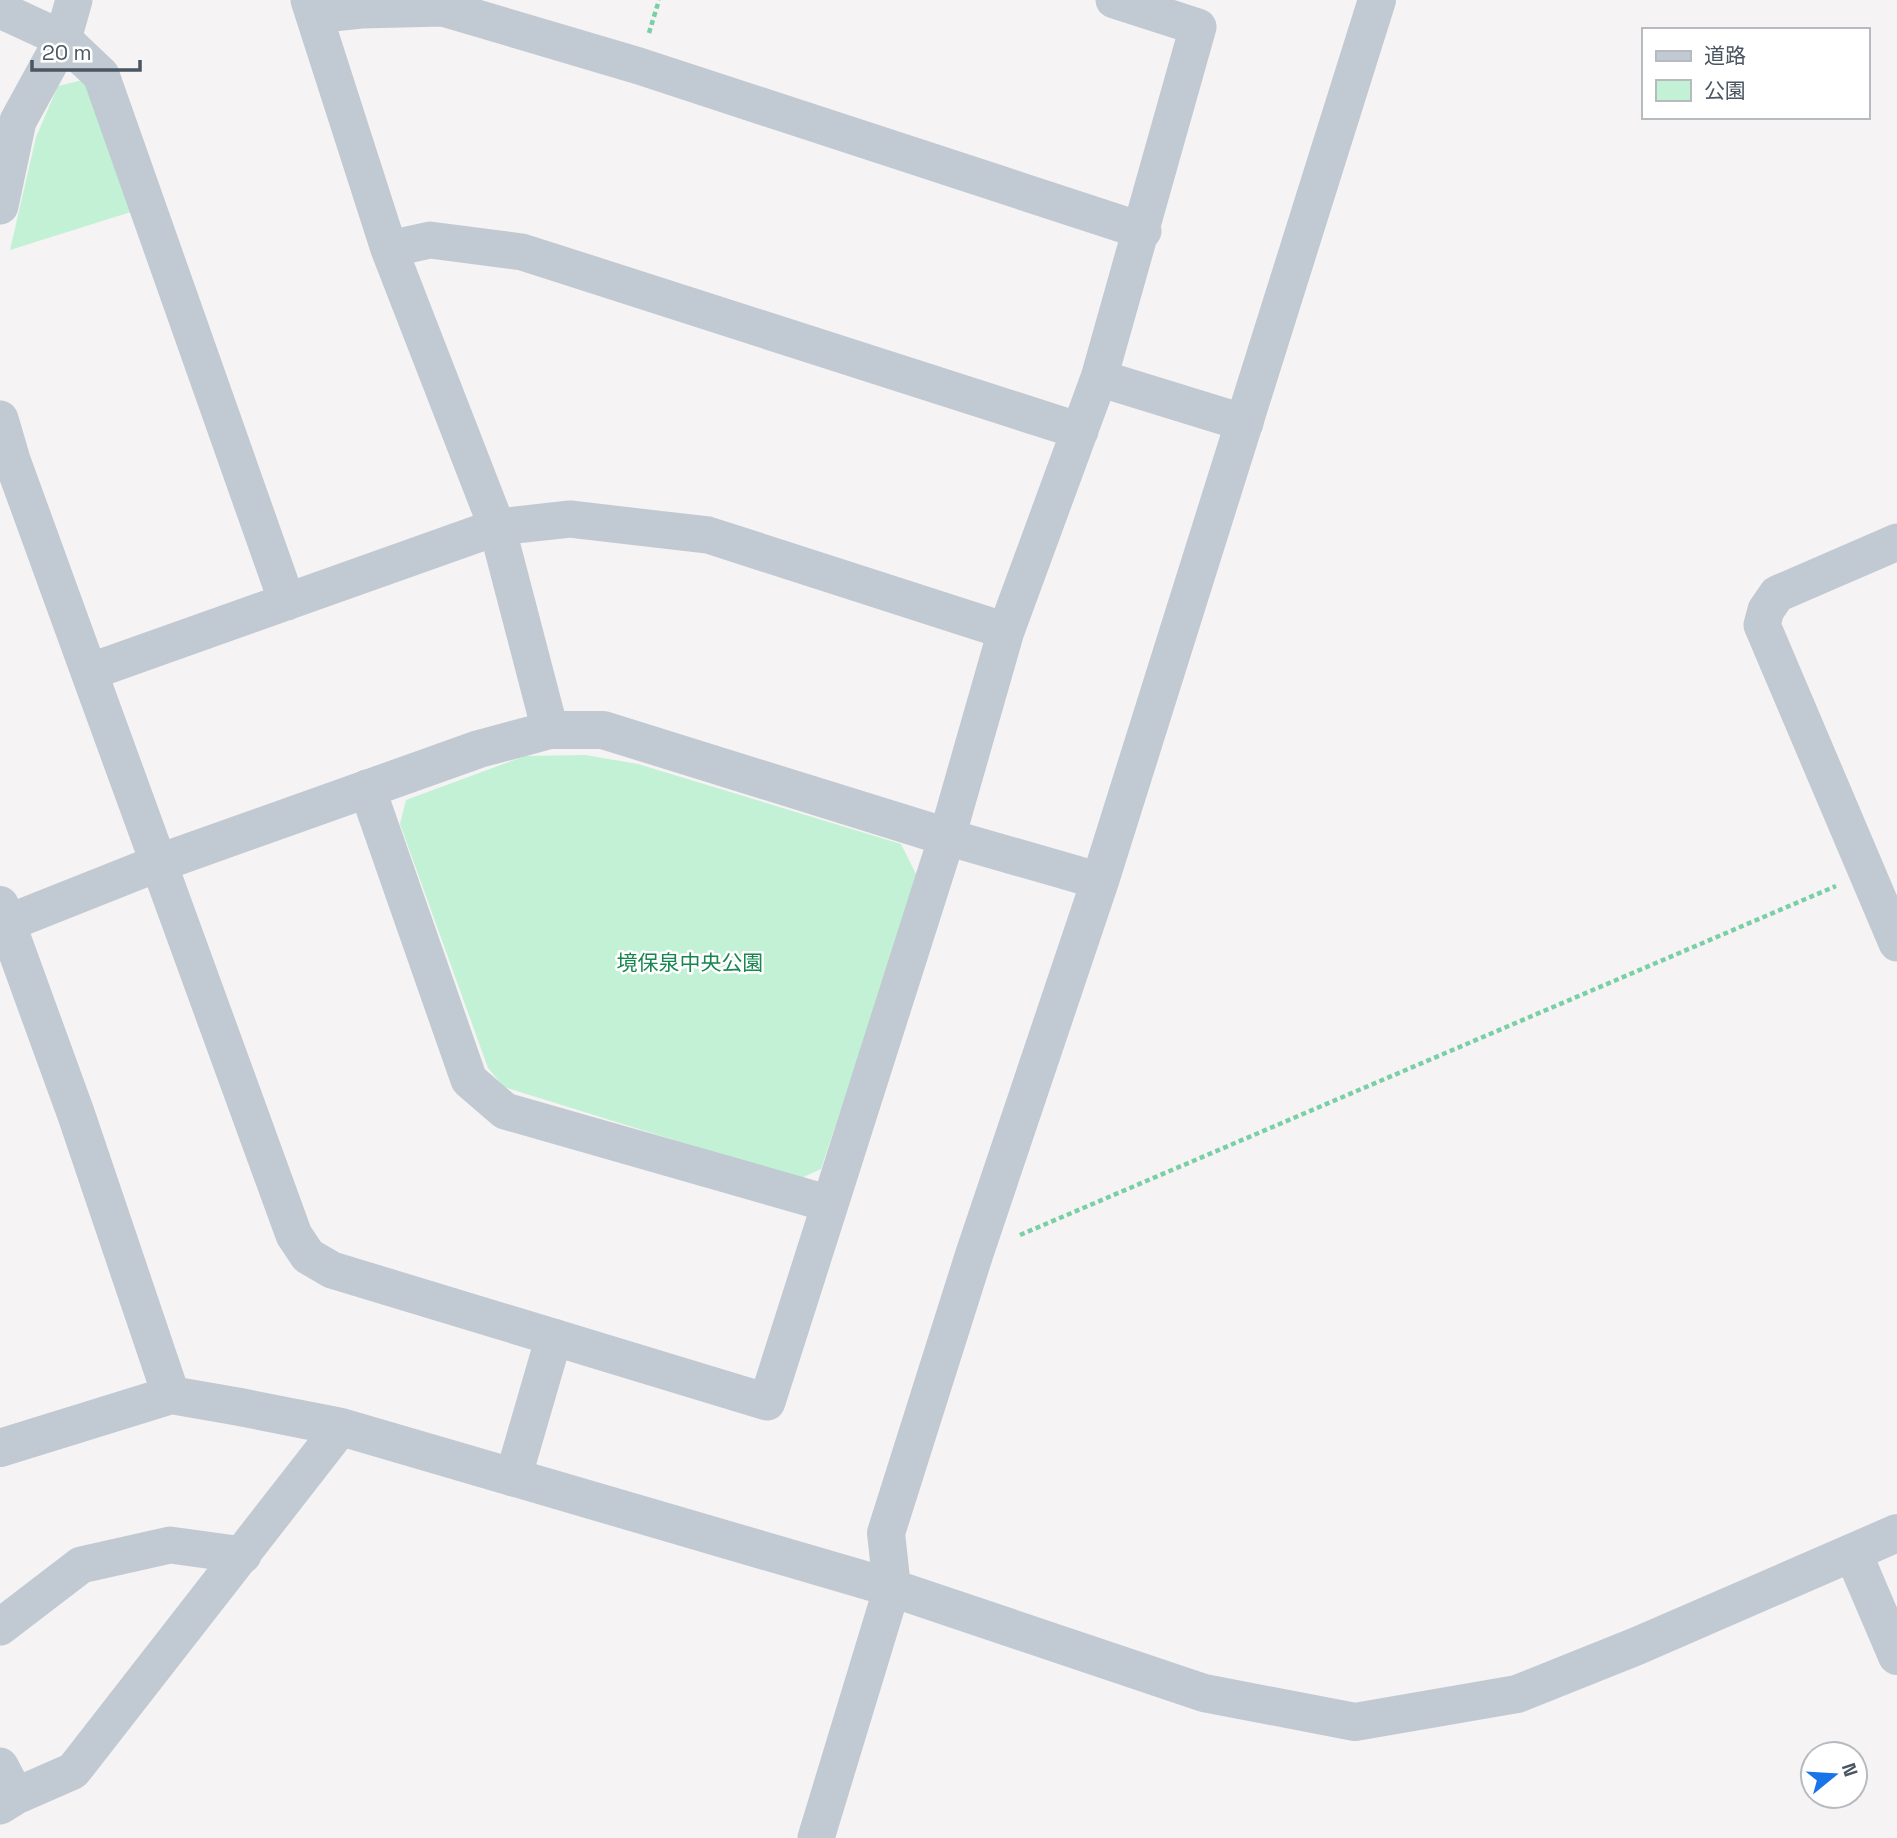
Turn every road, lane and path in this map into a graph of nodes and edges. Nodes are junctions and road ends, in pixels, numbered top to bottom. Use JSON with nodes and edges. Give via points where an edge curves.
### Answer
{"nodes":[{"id":1,"x":74,"y":0,"type":"edge"},
{"id":2,"x":1114,"y":0,"type":"edge"},
{"id":3,"x":1377,"y":0,"type":"edge"},
{"id":4,"x":312,"y":8,"type":"edge"},
{"id":5,"x":0,"y":10,"type":"edge"},
{"id":6,"x":63,"y":39,"type":"junction"},
{"id":7,"x":0,"y":206,"type":"edge"},
{"id":8,"x":1143,"y":231,"type":"junction"},
{"id":9,"x":389,"y":249,"type":"junction"},
{"id":10,"x":1099,"y":378,"type":"junction"},
{"id":11,"x":0,"y":419,"type":"edge"},
{"id":12,"x":1245,"y":423,"type":"junction"},
{"id":13,"x":1080,"y":431,"type":"junction"},
{"id":14,"x":6,"y":461,"type":"edge"},
{"id":15,"x":498,"y":527,"type":"junction"},
{"id":16,"x":1897,"y":542,"type":"edge"},
{"id":17,"x":286,"y":602,"type":"junction"},
{"id":18,"x":1006,"y":631,"type":"junction"},
{"id":19,"x":89,"y":672,"type":"junction"},
{"id":20,"x":550,"y":730,"type":"junction"},
{"id":21,"x":367,"y":789,"type":"junction"},
{"id":22,"x":947,"y":837,"type":"junction"},
{"id":23,"x":156,"y":864,"type":"junction"},
{"id":24,"x":1868,"y":876,"type":"junction"},
{"id":25,"x":1100,"y":881,"type":"junction"},
{"id":26,"x":2,"y":918,"type":"edge"},
{"id":27,"x":1897,"y":943,"type":"edge"},
{"id":28,"x":830,"y":1205,"type":"junction"},
{"id":29,"x":974,"y":1255,"type":"junction"},
{"id":30,"x":554,"y":1337,"type":"junction"},
{"id":31,"x":171,"y":1395,"type":"junction"},
{"id":32,"x":341,"y":1427,"type":"junction"},
{"id":33,"x":0,"y":1448,"type":"edge"},
{"id":34,"x":513,"y":1478,"type":"junction"},
{"id":35,"x":1897,"y":1534,"type":"edge"},
{"id":36,"x":1853,"y":1553,"type":"junction"},
{"id":37,"x":243,"y":1555,"type":"junction"},
{"id":38,"x":892,"y":1588,"type":"junction"},
{"id":39,"x":0,"y":1626,"type":"edge"},
{"id":40,"x":1897,"y":1656,"type":"edge"},
{"id":41,"x":5,"y":1789,"type":"edge"},
{"id":42,"x":816,"y":1838,"type":"edge"}],
"edges":[{"from":1,"to":6,"type":"street"},
{"from":2,"to":8,"type":"street","via":[[1198,27]]},
{"from":3,"to":12,"type":"street"},
{"from":4,"to":8,"type":"street","via":[[443,8],[639,66]]},
{"from":4,"to":9,"type":"street"},
{"from":5,"to":6,"type":"street"},
{"from":6,"to":7,"type":"street","via":[[18,121]]},
{"from":6,"to":17,"type":"street","via":[[101,75]]},
{"from":8,"to":10,"type":"street"},
{"from":9,"to":13,"type":"street","via":[[430,240],[522,252]]},
{"from":9,"to":15,"type":"street"},
{"from":10,"to":12,"type":"street"},
{"from":10,"to":13,"type":"street"},
{"from":11,"to":14,"type":"street"},
{"from":12,"to":25,"type":"street"},
{"from":13,"to":18,"type":"street"},
{"from":14,"to":19,"type":"street"},
{"from":15,"to":17,"type":"street"},
{"from":15,"to":18,"type":"street","via":[[570,519],[708,535]]},
{"from":15,"to":20,"type":"street"},
{"from":16,"to":24,"type":"street","via":[[1777,594],[1762,625]]},
{"from":17,"to":19,"type":"street"},
{"from":18,"to":22,"type":"street"},
{"from":19,"to":23,"type":"street"},
{"from":20,"to":21,"type":"street","via":[[479,749]]},
{"from":20,"to":22,"type":"street","via":[[604,730]]},
{"from":21,"to":23,"type":"street"},
{"from":21,"to":28,"type":"street","via":[[469,1080],[505,1111]]},
{"from":22,"to":25,"type":"street"},
{"from":22,"to":28,"type":"street"},
{"from":23,"to":26,"type":"street"},
{"from":23,"to":30,"type":"street","via":[[294,1235],[308,1256],[332,1270]]},
{"from":24,"to":27,"type":"street"},
{"from":24,"to":29,"type":"path","via":[[1828,889]]},
{"from":25,"to":29,"type":"street"},
{"from":26,"to":31,"type":"street","via":[[76,1114]]},
{"from":28,"to":30,"type":"street","via":[[766,1402]]},
{"from":29,"to":38,"type":"street","via":[[887,1533]]},
{"from":30,"to":34,"type":"street"},
{"from":31,"to":32,"type":"street"},
{"from":31,"to":33,"type":"street"},
{"from":32,"to":34,"type":"street"},
{"from":32,"to":37,"type":"street"},
{"from":34,"to":38,"type":"street"},
{"from":35,"to":36,"type":"street"},
{"from":36,"to":38,"type":"street","via":[[1517,1694],[1355,1722],[1204,1693]]},
{"from":36,"to":40,"type":"street"},
{"from":37,"to":39,"type":"street","via":[[170,1545],[81,1565]]},
{"from":37,"to":41,"type":"street","via":[[74,1772]]},
{"from":38,"to":42,"type":"street"}]}
